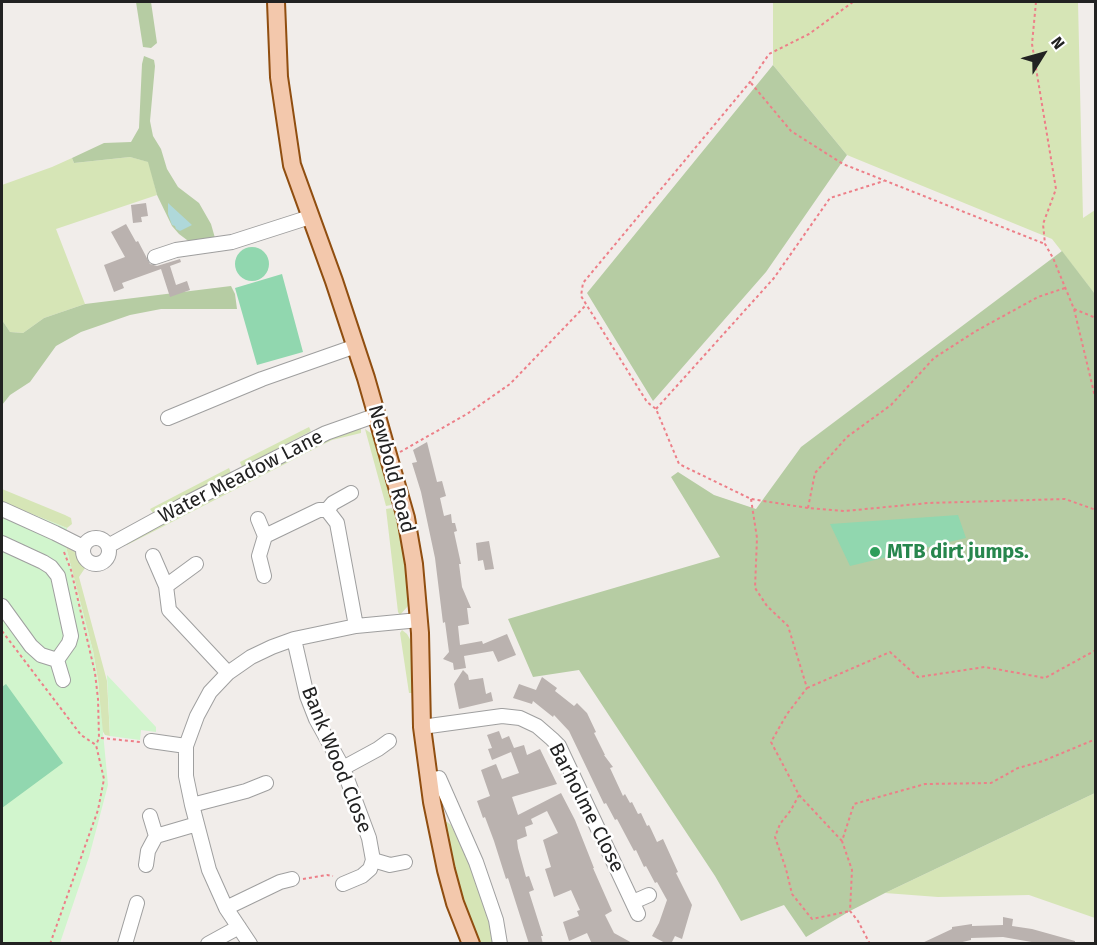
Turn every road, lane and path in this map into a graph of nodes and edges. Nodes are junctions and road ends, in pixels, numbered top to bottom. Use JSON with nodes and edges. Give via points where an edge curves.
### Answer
{"nodes":[{"id":1,"x":276,"y":2,"type":"edge"},
{"id":2,"x":853,"y":2,"type":"edge"},
{"id":3,"x":1036,"y":2,"type":"edge"},
{"id":4,"x":750,"y":82,"type":"junction"},
{"id":5,"x":885,"y":181,"type":"junction"},
{"id":6,"x":310,"y":217,"type":"junction"},
{"id":7,"x":1045,"y":244,"type":"junction"},
{"id":8,"x":155,"y":256,"type":"dead end"},
{"id":9,"x":1066,"y":287,"type":"junction"},
{"id":10,"x":586,"y":305,"type":"junction"},
{"id":11,"x":1074,"y":309,"type":"junction"},
{"id":12,"x":1095,"y":318,"type":"edge"},
{"id":13,"x":356,"y":346,"type":"junction"},
{"id":14,"x":1095,"y":401,"type":"edge"},
{"id":15,"x":656,"y":409,"type":"junction"},
{"id":16,"x":377,"y":415,"type":"junction"},
{"id":17,"x":168,"y":418,"type":"dead end"},
{"id":18,"x":389,"y":457,"type":"junction"},
{"id":19,"x":351,"y":493,"type":"dead end"},
{"id":20,"x":751,"y":500,"type":"junction"},
{"id":21,"x":808,"y":508,"type":"junction"},
{"id":22,"x":327,"y":510,"type":"junction"},
{"id":23,"x":1095,"y":510,"type":"edge"},
{"id":24,"x":2,"y":512,"type":"edge"},
{"id":25,"x":258,"y":519,"type":"dead end"},
{"id":26,"x":55,"y":532,"type":"junction"},
{"id":27,"x":265,"y":536,"type":"junction"},
{"id":28,"x":2,"y":543,"type":"edge"},
{"id":29,"x":108,"y":546,"type":"junction"},
{"id":30,"x":83,"y":547,"type":"junction"},
{"id":31,"x":153,"y":556,"type":"dead end"},
{"id":32,"x":196,"y":564,"type":"dead end"},
{"id":33,"x":264,"y":576,"type":"dead end"},
{"id":34,"x":166,"y":586,"type":"junction"},
{"id":35,"x":2,"y":606,"type":"edge"},
{"id":36,"x":419,"y":620,"type":"junction"},
{"id":37,"x":356,"y":626,"type":"junction"},
{"id":38,"x":2,"y":631,"type":"edge"},
{"id":39,"x":294,"y":639,"type":"junction"},
{"id":40,"x":1095,"y":650,"type":"edge"},
{"id":41,"x":57,"y":660,"type":"junction"},
{"id":42,"x":228,"y":673,"type":"junction"},
{"id":43,"x":63,"y":680,"type":"dead end"},
{"id":44,"x":807,"y":688,"type":"junction"},
{"id":45,"x":422,"y":727,"type":"junction"},
{"id":46,"x":99,"y":738,"type":"junction"},
{"id":47,"x":1095,"y":739,"type":"edge"},
{"id":48,"x":152,"y":741,"type":"joint"},
{"id":49,"x":389,"y":741,"type":"dead end"},
{"id":50,"x":96,"y":745,"type":"junction"},
{"id":51,"x":186,"y":746,"type":"junction"},
{"id":52,"x":343,"y":768,"type":"junction"},
{"id":53,"x":439,"y":778,"type":"dead end"},
{"id":54,"x":266,"y":783,"type":"dead end"},
{"id":55,"x":799,"y":795,"type":"junction"},
{"id":56,"x":192,"y":805,"type":"junction"},
{"id":57,"x":452,"y":810,"type":"junction"},
{"id":58,"x":150,"y":816,"type":"dead end"},
{"id":59,"x":435,"y":816,"type":"junction"},
{"id":60,"x":197,"y":824,"type":"junction"},
{"id":61,"x":156,"y":836,"type":"junction"},
{"id":62,"x":842,"y":841,"type":"junction"},
{"id":63,"x":373,"y":860,"type":"junction"},
{"id":64,"x":405,"y":862,"type":"dead end"},
{"id":65,"x":146,"y":865,"type":"dead end"},
{"id":66,"x":292,"y":879,"type":"joint"},
{"id":67,"x":339,"y":880,"type":"joint"},
{"id":68,"x":649,"y":895,"type":"dead end"},
{"id":69,"x":137,"y":903,"type":"dead end"},
{"id":70,"x":226,"y":908,"type":"junction"},
{"id":71,"x":850,"y":911,"type":"junction"},
{"id":72,"x":239,"y":927,"type":"junction"},
{"id":73,"x":50,"y":944,"type":"edge"},
{"id":74,"x":125,"y":944,"type":"edge"},
{"id":75,"x":208,"y":944,"type":"edge"},
{"id":76,"x":250,"y":944,"type":"edge"},
{"id":77,"x":471,"y":944,"type":"edge"},
{"id":78,"x":500,"y":944,"type":"edge"},
{"id":79,"x":870,"y":944,"type":"edge"}],
"edges":[{"from":1,"to":6,"type":"main road","name":"Newbold Road","via":[[279,77],[292,165]]},
{"from":2,"to":4,"type":"path","via":[[809,34],[769,54]]},
{"from":3,"to":7,"type":"path","via":[[1032,44],[1056,189],[1043,224]]},
{"from":4,"to":5,"type":"path","via":[[791,131],[843,164]]},
{"from":4,"to":10,"type":"path","via":[[583,283],[581,296]]},
{"from":5,"to":7,"type":"path"},
{"from":5,"to":15,"type":"path","via":[[830,198],[774,278]]},
{"from":6,"to":8,"type":"street","via":[[232,242],[176,249]]},
{"from":6,"to":13,"type":"main road","name":"Newbold Road"},
{"from":7,"to":9,"type":"path"},
{"from":9,"to":11,"type":"path"},
{"from":9,"to":21,"type":"path","via":[[1038,297],[934,358],[891,405],[847,437],[816,473]]},
{"from":10,"to":15,"type":"path","via":[[647,402]]},
{"from":10,"to":18,"type":"path","via":[[510,384],[467,414]]},
{"from":11,"to":12,"type":"path"},
{"from":11,"to":14,"type":"path"},
{"from":13,"to":16,"type":"main road","name":"Newbold Road"},
{"from":13,"to":17,"type":"street"},
{"from":15,"to":20,"type":"path","via":[[679,464]]},
{"from":16,"to":18,"type":"main road","name":"Newbold Road"},
{"from":16,"to":29,"type":"street","name":"Water Meadow Lane","via":[[326,433]]},
{"from":18,"to":36,"type":"main road","name":"Newbold Road","via":[[408,530]]},
{"from":19,"to":22,"type":"street"},
{"from":20,"to":21,"type":"path"},
{"from":20,"to":44,"type":"path","via":[[757,538],[754,588],[788,626]]},
{"from":21,"to":23,"type":"path","via":[[845,511],[928,503],[1065,499]]},
{"from":22,"to":27,"type":"street","via":[[319,510]]},
{"from":22,"to":37,"type":"street","via":[[337,523]]},
{"from":24,"to":26,"type":"street","name":"Water Meadow Lane"},
{"from":25,"to":27,"type":"street"},
{"from":26,"to":30,"type":"street","name":"Water Meadow Lane"},
{"from":26,"to":46,"type":"path","via":[[71,570],[90,651],[98,699]]},
{"from":27,"to":33,"type":"street","via":[[259,556]]},
{"from":28,"to":41,"type":"street","via":[[43,562],[58,576],[71,636]]},
{"from":29,"to":30,"type":"street","name":"Water Meadow Lane","via":[[99,538],[89,540]]},
{"from":29,"to":30,"type":"street","name":"Water Meadow Lane","via":[[108,554],[95,564],[88,562]]},
{"from":31,"to":34,"type":"street"},
{"from":32,"to":34,"type":"street"},
{"from":34,"to":42,"type":"street","via":[[163,615]]},
{"from":35,"to":41,"type":"street","via":[[31,646],[41,655]]},
{"from":36,"to":37,"type":"street"},
{"from":36,"to":45,"type":"main road","name":"Newbold Road"},
{"from":37,"to":39,"type":"street"},
{"from":38,"to":50,"type":"path","via":[[81,735]]},
{"from":39,"to":42,"type":"street","via":[[251,657]]},
{"from":39,"to":52,"type":"street","name":"Bank Wood Close","via":[[307,696]]},
{"from":40,"to":44,"type":"path","via":[[1045,678],[985,667],[918,677],[890,652]]},
{"from":41,"to":43,"type":"street"},
{"from":42,"to":51,"type":"street","via":[[210,692]]},
{"from":44,"to":55,"type":"path","via":[[771,742]]},
{"from":45,"to":59,"type":"main road","name":"Newbold Road"},
{"from":45,"to":68,"type":"street","name":"Barholme Close","via":[[502,717],[520,718],[537,726],[559,746],[636,908]]},
{"from":46,"to":48,"type":"path"},
{"from":46,"to":50,"type":"path"},
{"from":47,"to":62,"type":"path","via":[[1018,768],[991,783],[925,784],[854,804]]},
{"from":48,"to":51,"type":"street"},
{"from":49,"to":52,"type":"street"},
{"from":50,"to":73,"type":"path","via":[[104,779],[99,810]]},
{"from":51,"to":56,"type":"street","via":[[186,776]]},
{"from":52,"to":63,"type":"street","name":"Bank Wood Close","via":[[369,838]]},
{"from":53,"to":57,"type":"street"},
{"from":54,"to":56,"type":"street"},
{"from":55,"to":62,"type":"path"},
{"from":55,"to":71,"type":"path","via":[[775,837],[792,894],[812,919]]},
{"from":56,"to":60,"type":"street"},
{"from":57,"to":59,"type":"street"},
{"from":57,"to":78,"type":"street","via":[[476,862]]},
{"from":58,"to":61,"type":"street"},
{"from":59,"to":77,"type":"main road","name":"Newbold Road","via":[[455,903]]},
{"from":60,"to":61,"type":"street"},
{"from":60,"to":70,"type":"street","via":[[209,870]]},
{"from":61,"to":65,"type":"street"},
{"from":62,"to":71,"type":"path","via":[[852,870]]},
{"from":63,"to":64,"type":"street","via":[[390,865]]},
{"from":63,"to":67,"type":"street","name":"Bank Wood Close","via":[[362,876]]},
{"from":66,"to":67,"type":"path","via":[[327,875]]},
{"from":66,"to":70,"type":"street","via":[[280,882],[265,897]]},
{"from":69,"to":74,"type":"street"},
{"from":70,"to":72,"type":"street"},
{"from":71,"to":79,"type":"path"},
{"from":72,"to":75,"type":"street"},
{"from":72,"to":76,"type":"street"}]}
